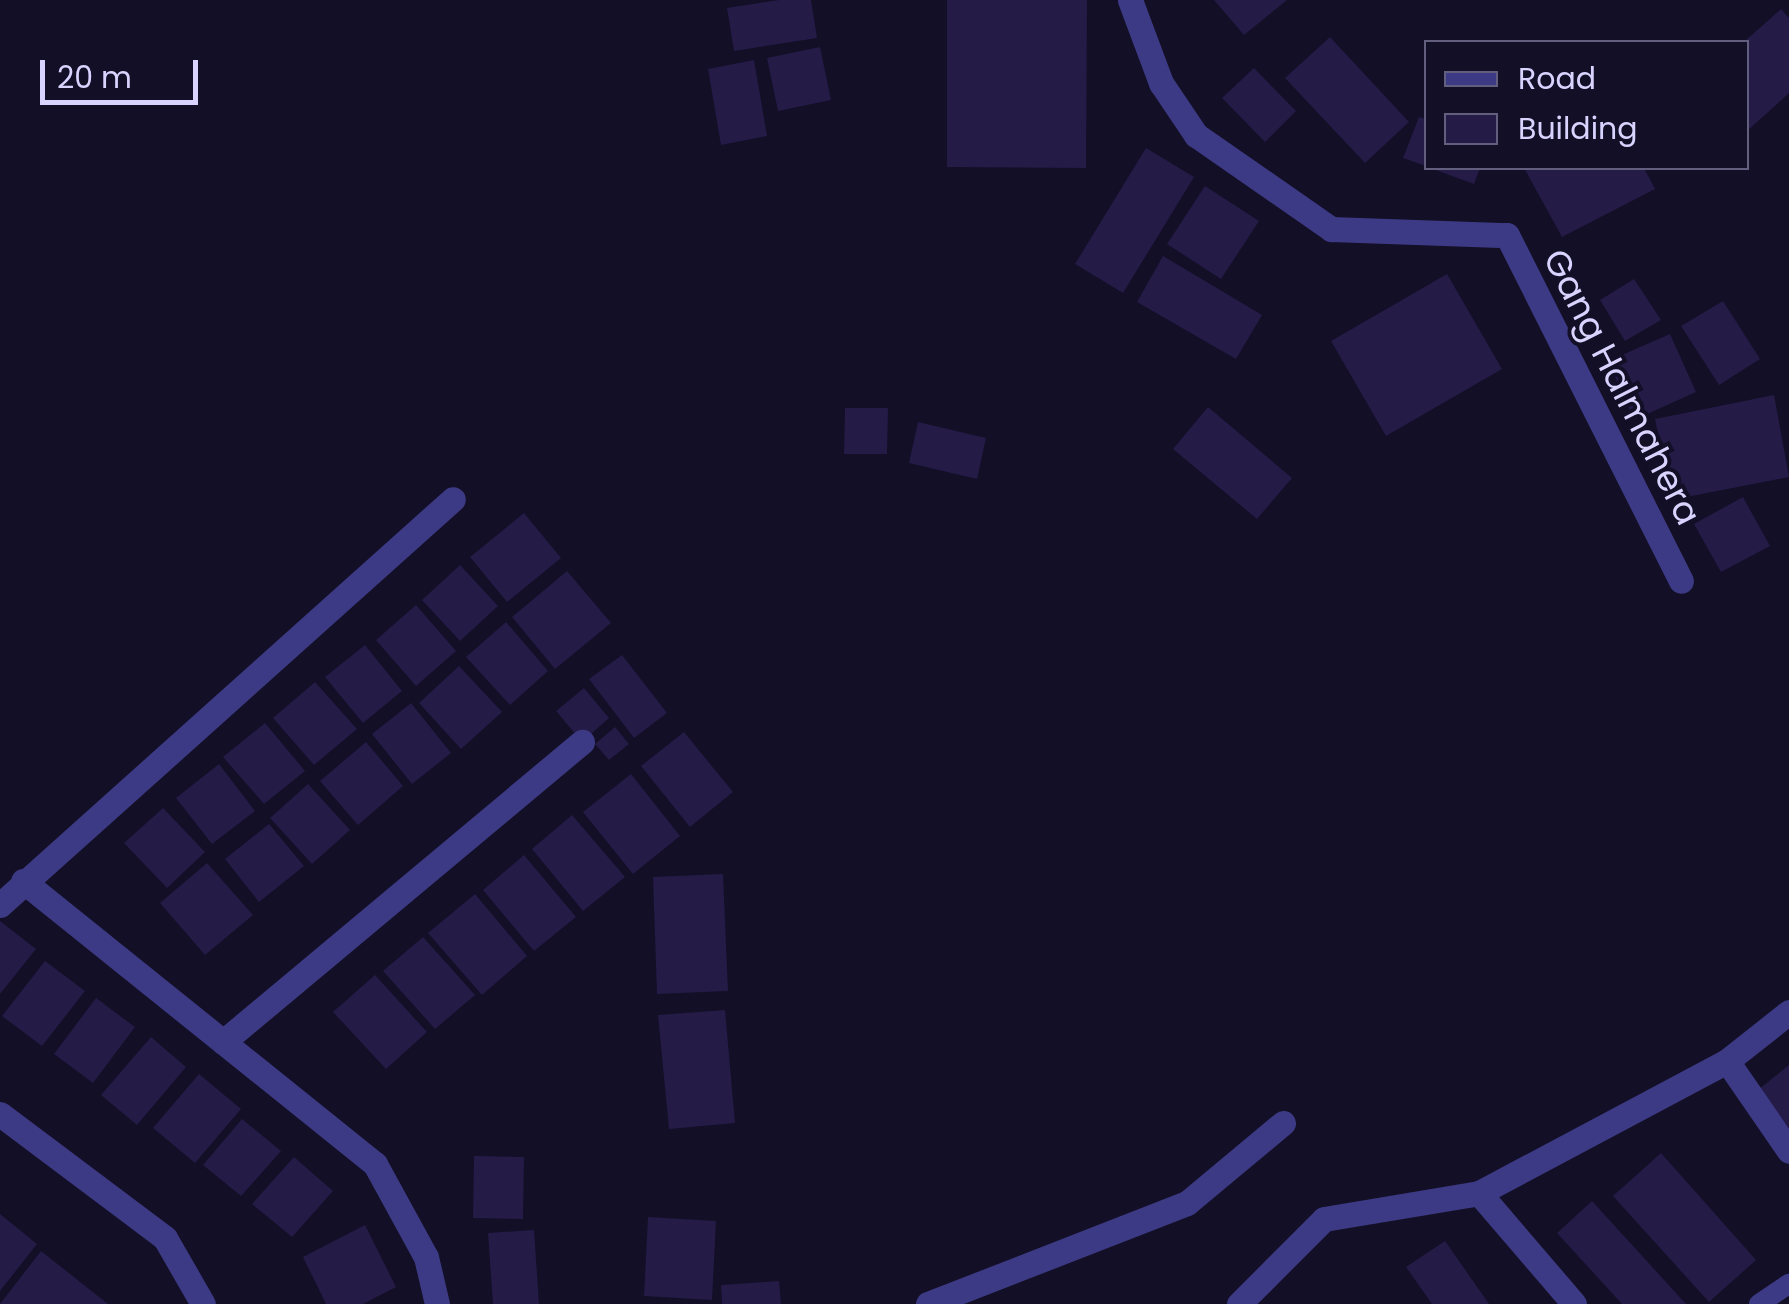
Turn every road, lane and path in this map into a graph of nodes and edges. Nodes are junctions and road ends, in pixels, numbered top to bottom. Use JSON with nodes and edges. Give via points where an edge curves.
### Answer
{"nodes":[{"id":1,"x":1130,"y":0,"type":"edge"},
{"id":2,"x":453,"y":499,"type":"dead end"},
{"id":3,"x":1680,"y":581,"type":"dead end"},
{"id":4,"x":582,"y":742,"type":"dead end"},
{"id":5,"x":24,"y":882,"type":"junction"},
{"id":6,"x":0,"y":905,"type":"edge"},
{"id":7,"x":1789,"y":1012,"type":"edge"},
{"id":8,"x":224,"y":1042,"type":"junction"},
{"id":9,"x":1726,"y":1061,"type":"junction"},
{"id":10,"x":0,"y":1114,"type":"edge"},
{"id":11,"x":1283,"y":1123,"type":"dead end"},
{"id":12,"x":1789,"y":1151,"type":"edge"},
{"id":13,"x":1480,"y":1193,"type":"junction"},
{"id":14,"x":1789,"y":1284,"type":"edge"},
{"id":15,"x":203,"y":1304,"type":"edge"},
{"id":16,"x":437,"y":1304,"type":"edge"},
{"id":17,"x":928,"y":1304,"type":"edge"},
{"id":18,"x":1239,"y":1304,"type":"edge"},
{"id":19,"x":1574,"y":1304,"type":"edge"},
{"id":20,"x":1759,"y":1304,"type":"edge"}],
"edges":[{"from":1,"to":3,"type":"street","name":"Gang Halmahera","via":[[1161,83],[1196,135],[1332,229],[1507,235]]},
{"from":2,"to":5,"type":"street"},
{"from":4,"to":8,"type":"street"},
{"from":5,"to":6,"type":"street"},
{"from":5,"to":8,"type":"street"},
{"from":7,"to":9,"type":"street"},
{"from":8,"to":16,"type":"street","via":[[375,1164],[426,1257]]},
{"from":9,"to":12,"type":"street"},
{"from":9,"to":13,"type":"street"},
{"from":10,"to":15,"type":"street","via":[[166,1238]]},
{"from":11,"to":17,"type":"street","via":[[1187,1203]]},
{"from":13,"to":18,"type":"street","via":[[1324,1220]]},
{"from":13,"to":19,"type":"street"},
{"from":14,"to":20,"type":"lane"}]}
